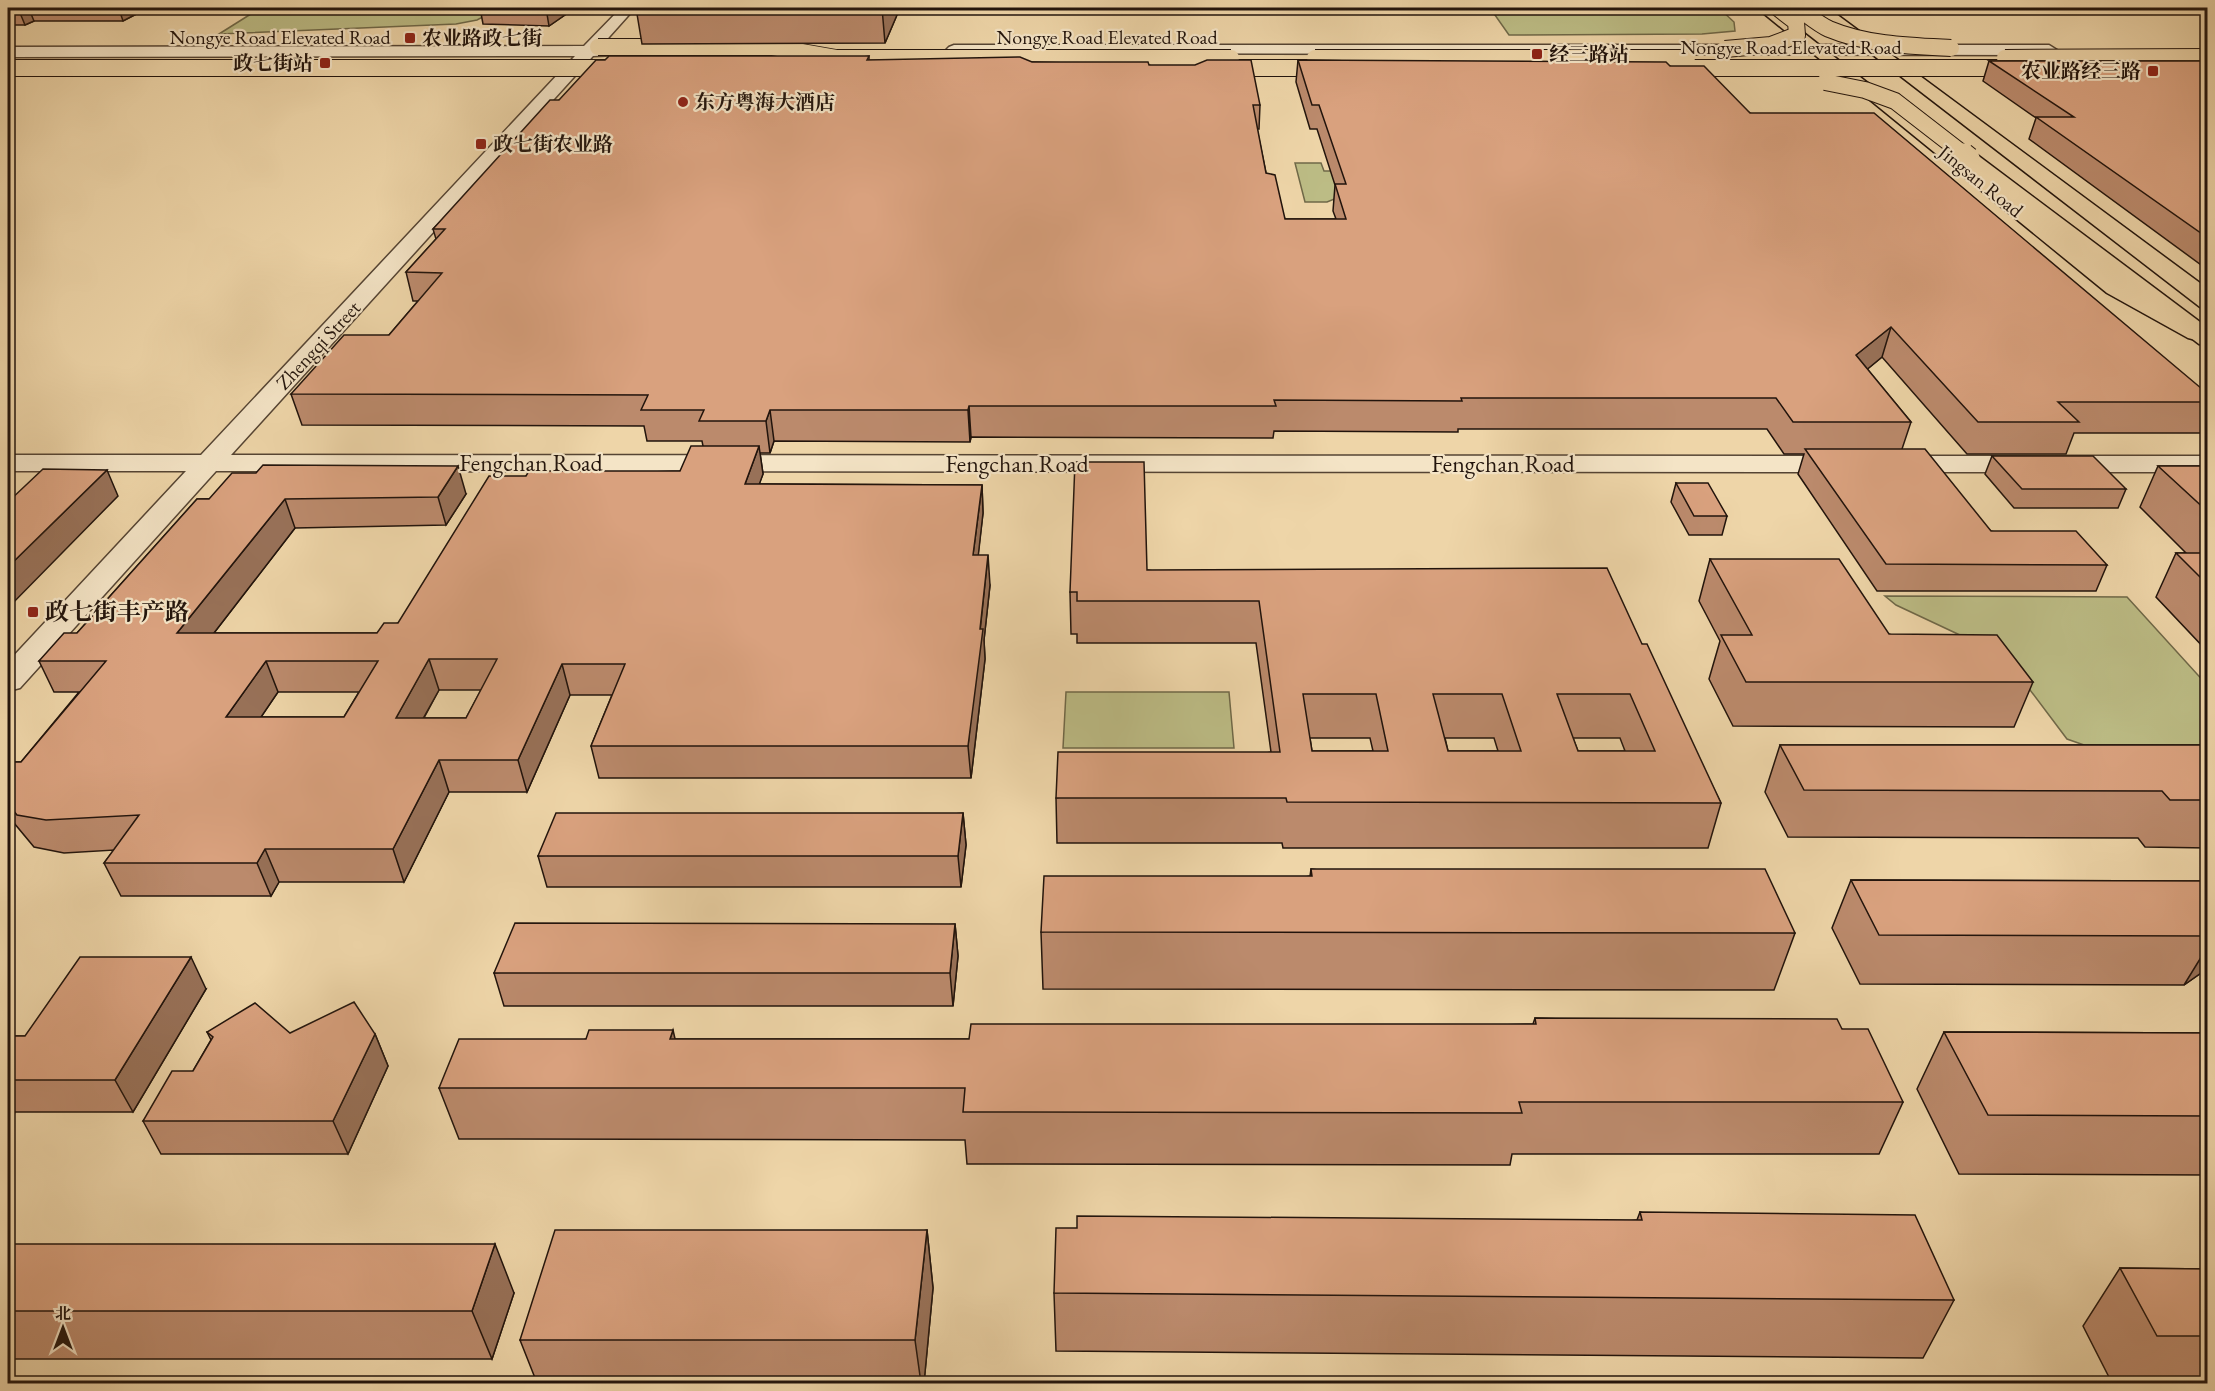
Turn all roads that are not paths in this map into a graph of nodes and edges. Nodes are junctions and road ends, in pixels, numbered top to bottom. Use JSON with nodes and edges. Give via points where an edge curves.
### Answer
{"nodes":[{"id":1,"x":628,"y":8,"type":"edge"},
{"id":2,"x":1764,"y":8,"type":"edge"},
{"id":3,"x":1778,"y":8,"type":"edge"},
{"id":4,"x":1798,"y":8,"type":"edge"},
{"id":5,"x":1819,"y":8,"type":"edge"},
{"id":6,"x":8,"y":46,"type":"edge"},
{"id":7,"x":1817,"y":50,"type":"junction"},
{"id":8,"x":1875,"y":50,"type":"junction"},
{"id":9,"x":589,"y":51,"type":"junction"},
{"id":10,"x":2208,"y":51,"type":"edge"},
{"id":11,"x":8,"y":52,"type":"edge"},
{"id":12,"x":2208,"y":56,"type":"edge"},
{"id":13,"x":8,"y":58,"type":"edge"},
{"id":14,"x":836,"y":58,"type":"junction"},
{"id":15,"x":1456,"y":58,"type":"junction"},
{"id":16,"x":2208,"y":67,"type":"edge"},
{"id":17,"x":8,"y":68,"type":"edge"},
{"id":18,"x":802,"y":68,"type":"edge"},
{"id":19,"x":1479,"y":68,"type":"junction"},
{"id":20,"x":645,"y":71,"type":"junction"},
{"id":21,"x":1193,"y":74,"type":"edge"},
{"id":22,"x":1564,"y":74,"type":"edge"},
{"id":23,"x":1847,"y":74,"type":"junction"},
{"id":24,"x":1908,"y":74,"type":"junction"},
{"id":25,"x":566,"y":76,"type":"junction"},
{"id":26,"x":1645,"y":76,"type":"edge"},
{"id":27,"x":2047,"y":76,"type":"joint"},
{"id":28,"x":8,"y":77,"type":"edge"},
{"id":29,"x":2208,"y":302,"type":"edge"},
{"id":30,"x":2208,"y":316,"type":"edge"},
{"id":31,"x":2207,"y":340,"type":"edge"},
{"id":32,"x":8,"y":463,"type":"edge"},
{"id":33,"x":208,"y":463,"type":"junction"},
{"id":34,"x":2208,"y":464,"type":"edge"},
{"id":35,"x":8,"y":681,"type":"edge"}],
"edges":[{"from":1,"to":9,"type":"street","name":"Zhengqi Street"},
{"from":2,"to":7,"type":"main road","name":"Jingsan Road"},
{"from":3,"to":15,"type":"main road","bridge":true,"via":[[1798,23],[1797,35],[1763,46],[1520,51]]},
{"from":4,"to":12,"type":"main road","bridge":true,"via":[[1830,29],[1896,44],[1986,49],[2127,49]]},
{"from":5,"to":8,"type":"main road","name":"Jingsan Road"},
{"from":6,"to":14,"type":"main road","bridge":true,"via":[[773,47]]},
{"from":7,"to":8,"type":"street"},
{"from":7,"to":9,"type":"street"},
{"from":7,"to":23,"type":"main road","name":"Jingsan Road"},
{"from":8,"to":10,"type":"street"},
{"from":8,"to":24,"type":"main road","name":"Jingsan Road"},
{"from":9,"to":11,"type":"street"},
{"from":9,"to":25,"type":"street","name":"Zhengqi Street"},
{"from":12,"to":15,"type":"main road","name":"Nongye Road Elevated Road","bridge":true},
{"from":13,"to":14,"type":"main road","name":"Nongye Road Elevated Road","bridge":true},
{"from":14,"to":15,"type":"main road","name":"Nongye Road Elevated Road","bridge":true},
{"from":16,"to":19,"type":"main road","name":"Nongye Road Elevated Road","bridge":true},
{"from":17,"to":20,"type":"main road","name":"Nongye Road Elevated Road","bridge":true},
{"from":18,"to":19,"type":"main road","name":"Nongye Road Elevated Road","bridge":true},
{"from":19,"to":22,"type":"main road"},
{"from":20,"to":25,"type":"street"},
{"from":20,"to":28,"type":"main road","bridge":true,"via":[[414,79]]},
{"from":21,"to":23,"type":"street"},
{"from":23,"to":24,"type":"street"},
{"from":23,"to":31,"type":"main road","name":"Jingsan Road","via":[[2115,288]]},
{"from":24,"to":27,"type":"street"},
{"from":24,"to":29,"type":"main road","name":"Jingsan Road"},
{"from":25,"to":28,"type":"street"},
{"from":25,"to":33,"type":"street","name":"Zhengqi Street"},
{"from":26,"to":31,"type":"main road","bridge":true,"via":[[1785,77],[1864,90],[1895,101]]},
{"from":27,"to":30,"type":"main road","via":[[1944,82],[1921,93],[1921,102],[2166,289]]},
{"from":32,"to":33,"type":"street","name":"Fengchan Road"},
{"from":33,"to":34,"type":"street","name":"Fengchan Road"},
{"from":33,"to":35,"type":"street","name":"Zhengqi Street"}]}
